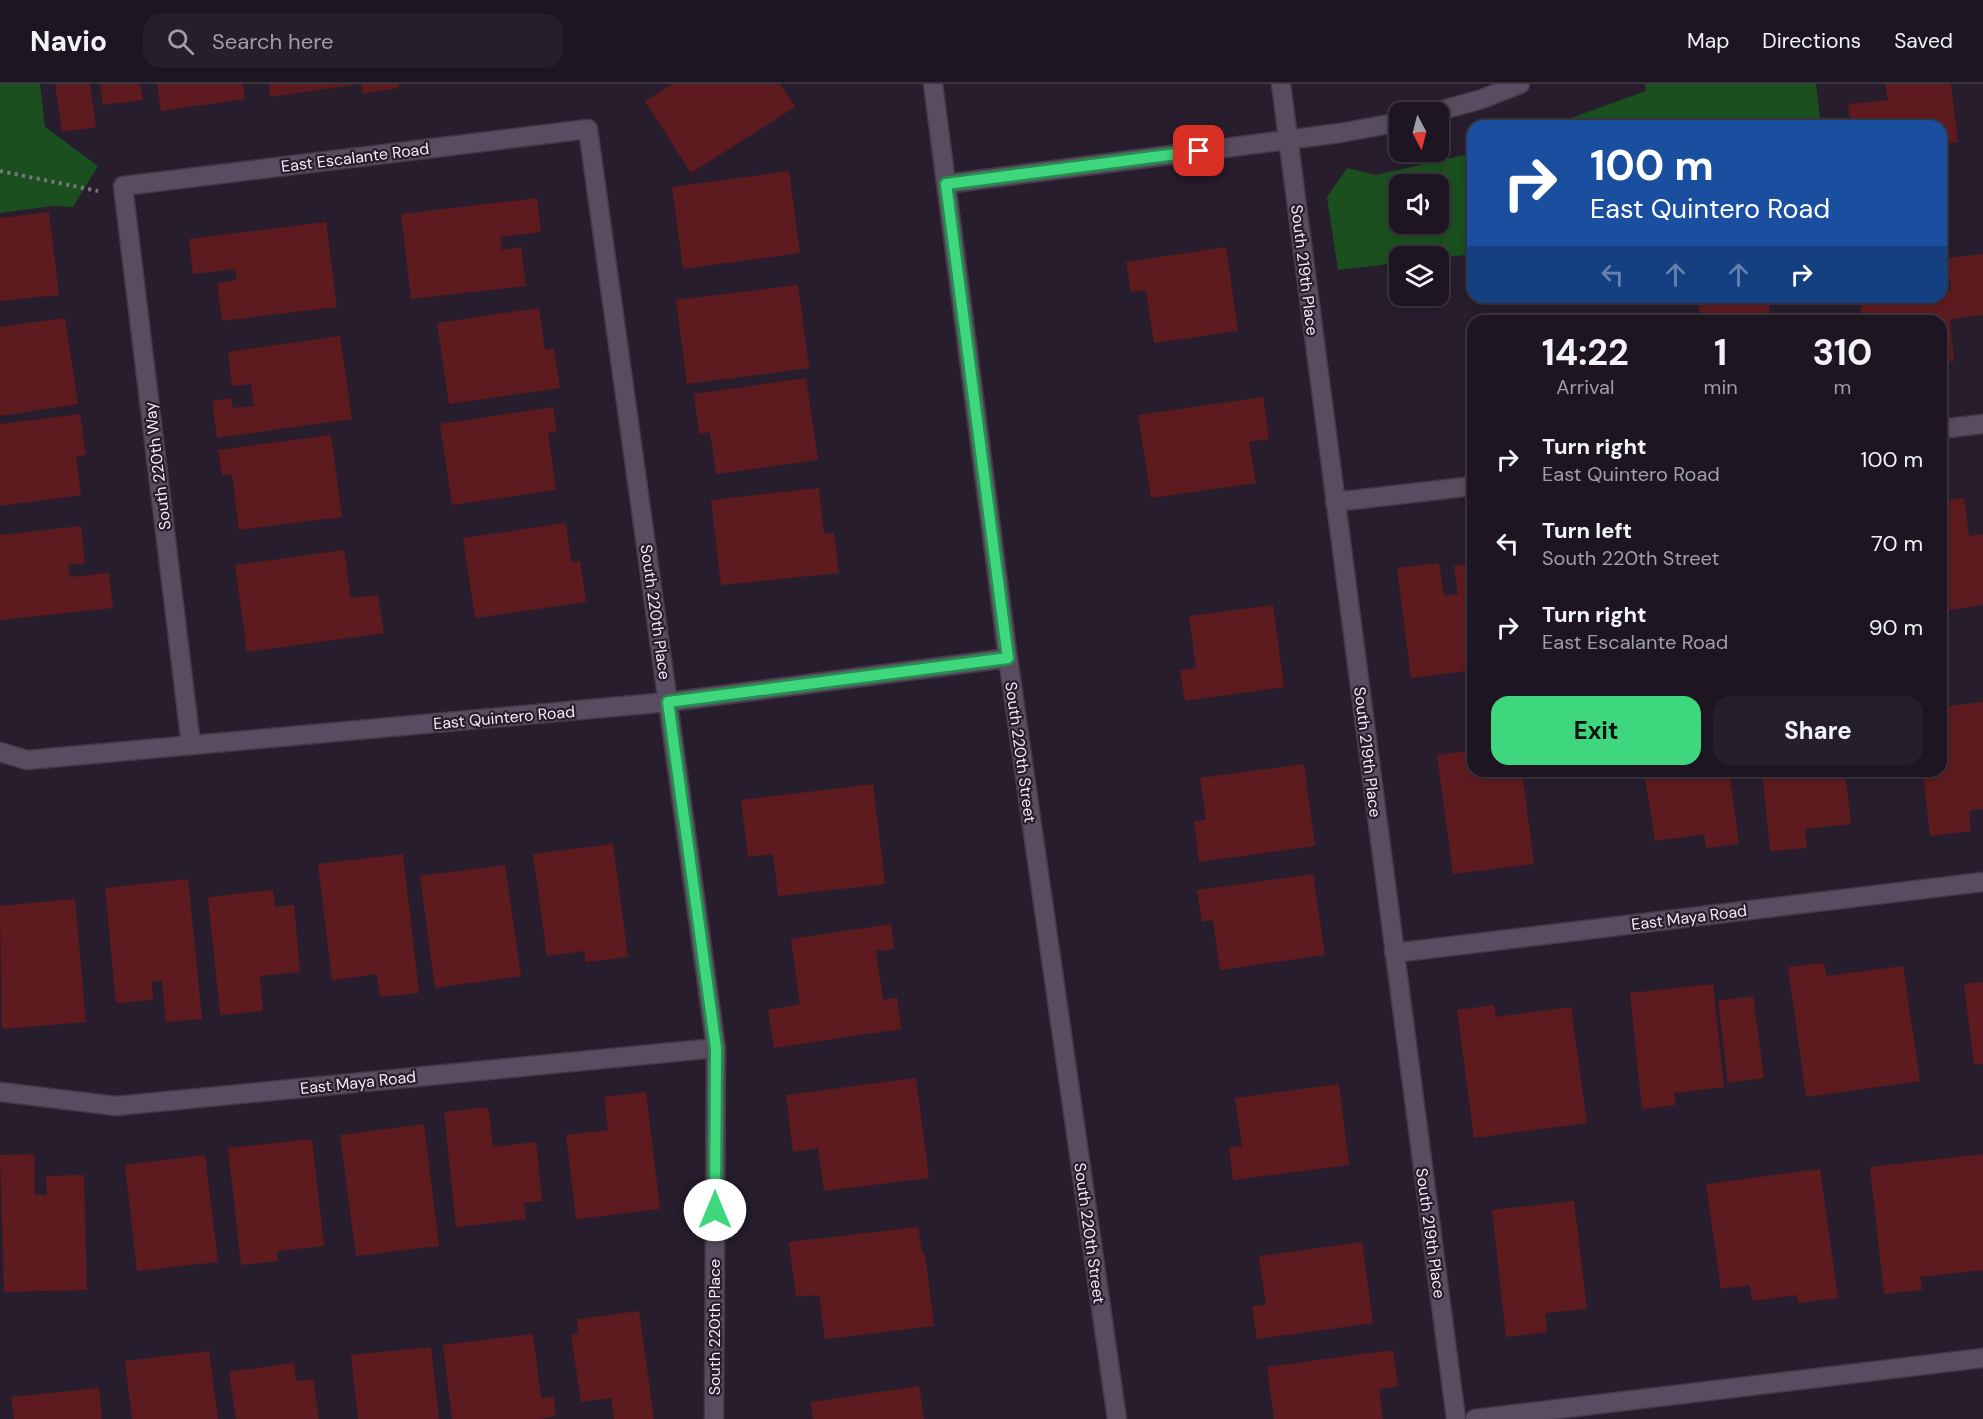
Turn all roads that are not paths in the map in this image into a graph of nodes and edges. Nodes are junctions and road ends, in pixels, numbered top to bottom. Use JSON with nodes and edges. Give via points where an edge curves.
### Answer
{"nodes":[{"id":1,"x":933,"y":84,"type":"edge"},
{"id":2,"x":1281,"y":84,"type":"edge"},
{"id":3,"x":1520,"y":84,"type":"edge"},
{"id":4,"x":1449,"y":108,"type":"edge"},
{"id":5,"x":1389,"y":124,"type":"edge"},
{"id":6,"x":588,"y":129,"type":"joint"},
{"id":7,"x":1288,"y":139,"type":"junction"},
{"id":8,"x":946,"y":184,"type":"junction"},
{"id":9,"x":123,"y":186,"type":"joint"},
{"id":10,"x":1983,"y":424,"type":"edge"},
{"id":11,"x":1947,"y":428,"type":"edge"},
{"id":12,"x":1467,"y":487,"type":"edge"},
{"id":13,"x":1335,"y":502,"type":"junction"},
{"id":14,"x":1008,"y":658,"type":"junction"},
{"id":15,"x":668,"y":702,"type":"junction"},
{"id":16,"x":191,"y":745,"type":"junction"},
{"id":17,"x":0,"y":752,"type":"edge"},
{"id":18,"x":1983,"y":882,"type":"edge"},
{"id":19,"x":1394,"y":953,"type":"junction"},
{"id":20,"x":716,"y":1048,"type":"junction"},
{"id":21,"x":0,"y":1092,"type":"edge"},
{"id":22,"x":1983,"y":1358,"type":"edge"},
{"id":23,"x":714,"y":1419,"type":"edge"},
{"id":24,"x":1117,"y":1419,"type":"edge"},
{"id":25,"x":1456,"y":1419,"type":"edge"},
{"id":26,"x":1475,"y":1419,"type":"edge"}],
"edges":[{"from":1,"to":8,"type":"street","name":"South 220th Street"},
{"from":2,"to":7,"type":"street","name":"South 219th Place"},
{"from":3,"to":4,"type":"street"},
{"from":5,"to":7,"type":"street"},
{"from":6,"to":9,"type":"street","name":"East Escalante Road"},
{"from":6,"to":15,"type":"street","name":"South 220th Place"},
{"from":7,"to":8,"type":"street"},
{"from":7,"to":13,"type":"street","name":"South 219th Place"},
{"from":8,"to":14,"type":"street","name":"South 220th Street"},
{"from":9,"to":16,"type":"street","name":"South 220th Way"},
{"from":10,"to":11,"type":"street"},
{"from":12,"to":13,"type":"street"},
{"from":13,"to":19,"type":"street","name":"South 219th Place"},
{"from":14,"to":15,"type":"street","name":"East Quintero Road"},
{"from":14,"to":24,"type":"street","name":"South 220th Street"},
{"from":15,"to":16,"type":"street","name":"East Quintero Road"},
{"from":15,"to":20,"type":"street","name":"South 220th Place"},
{"from":16,"to":17,"type":"street","name":"East Quintero Road","via":[[27,760]]},
{"from":18,"to":19,"type":"street","name":"East Maya Road"},
{"from":19,"to":25,"type":"street","name":"South 219th Place"},
{"from":20,"to":21,"type":"street","name":"East Maya Road","via":[[116,1106]]},
{"from":20,"to":23,"type":"street","name":"South 220th Place"},
{"from":22,"to":26,"type":"street"}]}
